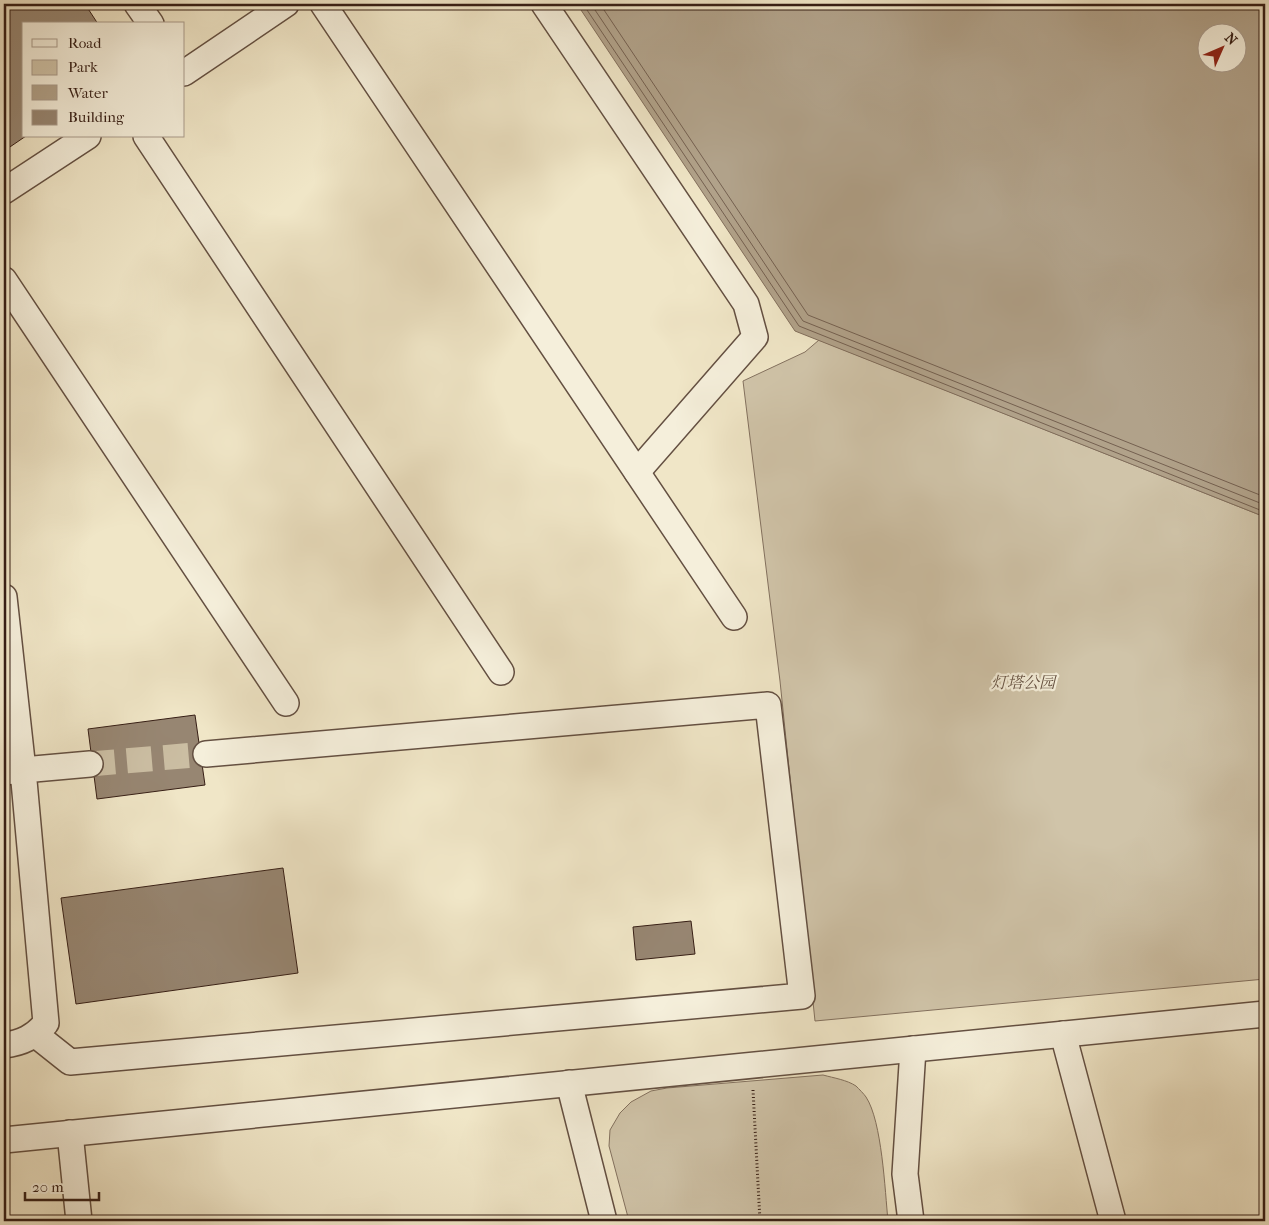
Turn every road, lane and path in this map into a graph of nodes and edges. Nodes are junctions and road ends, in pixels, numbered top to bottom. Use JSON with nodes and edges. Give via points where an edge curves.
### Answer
{"nodes":[{"id":1,"x":137,"y":4,"type":"edge"},
{"id":2,"x":286,"y":4,"type":"edge"},
{"id":3,"x":323,"y":4,"type":"edge"},
{"id":4,"x":544,"y":4,"type":"edge"},
{"id":5,"x":149,"y":22,"type":"edge"},
{"id":6,"x":185,"y":72,"type":"edge"},
{"id":7,"x":85,"y":138,"type":"edge"},
{"id":8,"x":147,"y":138,"type":"edge"},
{"id":9,"x":4,"y":191,"type":"edge"},
{"id":10,"x":4,"y":280,"type":"edge"},
{"id":11,"x":637,"y":472,"type":"junction"},
{"id":12,"x":4,"y":597,"type":"edge"},
{"id":13,"x":734,"y":617,"type":"dead end"},
{"id":14,"x":501,"y":672,"type":"dead end"},
{"id":15,"x":286,"y":703,"type":"dead end"},
{"id":16,"x":206,"y":754,"type":"tunnel mouth"},
{"id":17,"x":90,"y":764,"type":"tunnel mouth"},
{"id":18,"x":13,"y":771,"type":"edge"},
{"id":19,"x":1265,"y":1014,"type":"edge"},
{"id":20,"x":1063,"y":1034,"type":"junction"},
{"id":21,"x":36,"y":1035,"type":"junction"},
{"id":22,"x":4,"y":1046,"type":"edge"},
{"id":23,"x":913,"y":1049,"type":"junction"},
{"id":24,"x":752,"y":1065,"type":"junction"},
{"id":25,"x":569,"y":1083,"type":"junction"},
{"id":26,"x":70,"y":1133,"type":"junction"},
{"id":27,"x":4,"y":1140,"type":"edge"},
{"id":28,"x":79,"y":1221,"type":"edge"},
{"id":29,"x":604,"y":1221,"type":"edge"},
{"id":30,"x":760,"y":1221,"type":"edge"},
{"id":31,"x":911,"y":1221,"type":"edge"},
{"id":32,"x":1114,"y":1221,"type":"edge"}],
"edges":[{"from":1,"to":5,"type":"lane"},
{"from":2,"to":6,"type":"lane"},
{"from":3,"to":11,"type":"lane"},
{"from":4,"to":11,"type":"lane","via":[[746,304],[755,337]]},
{"from":7,"to":9,"type":"lane"},
{"from":8,"to":14,"type":"lane"},
{"from":10,"to":15,"type":"lane"},
{"from":11,"to":13,"type":"lane"},
{"from":12,"to":18,"type":"lane"},
{"from":16,"to":21,"type":"lane","via":[[768,705],[802,996],[70,1062]]},
{"from":17,"to":18,"type":"lane"},
{"from":18,"to":21,"type":"lane","via":[[46,1023]]},
{"from":19,"to":20,"type":"lane"},
{"from":20,"to":23,"type":"lane"},
{"from":20,"to":32,"type":"lane"},
{"from":21,"to":22,"type":"lane","via":[[18,1044]]},
{"from":23,"to":24,"type":"lane"},
{"from":23,"to":31,"type":"lane","via":[[905,1174]]},
{"from":24,"to":25,"type":"lane"},
{"from":24,"to":30,"type":"path"},
{"from":25,"to":26,"type":"lane"},
{"from":25,"to":29,"type":"lane"},
{"from":26,"to":27,"type":"lane"},
{"from":26,"to":28,"type":"lane"}]}
